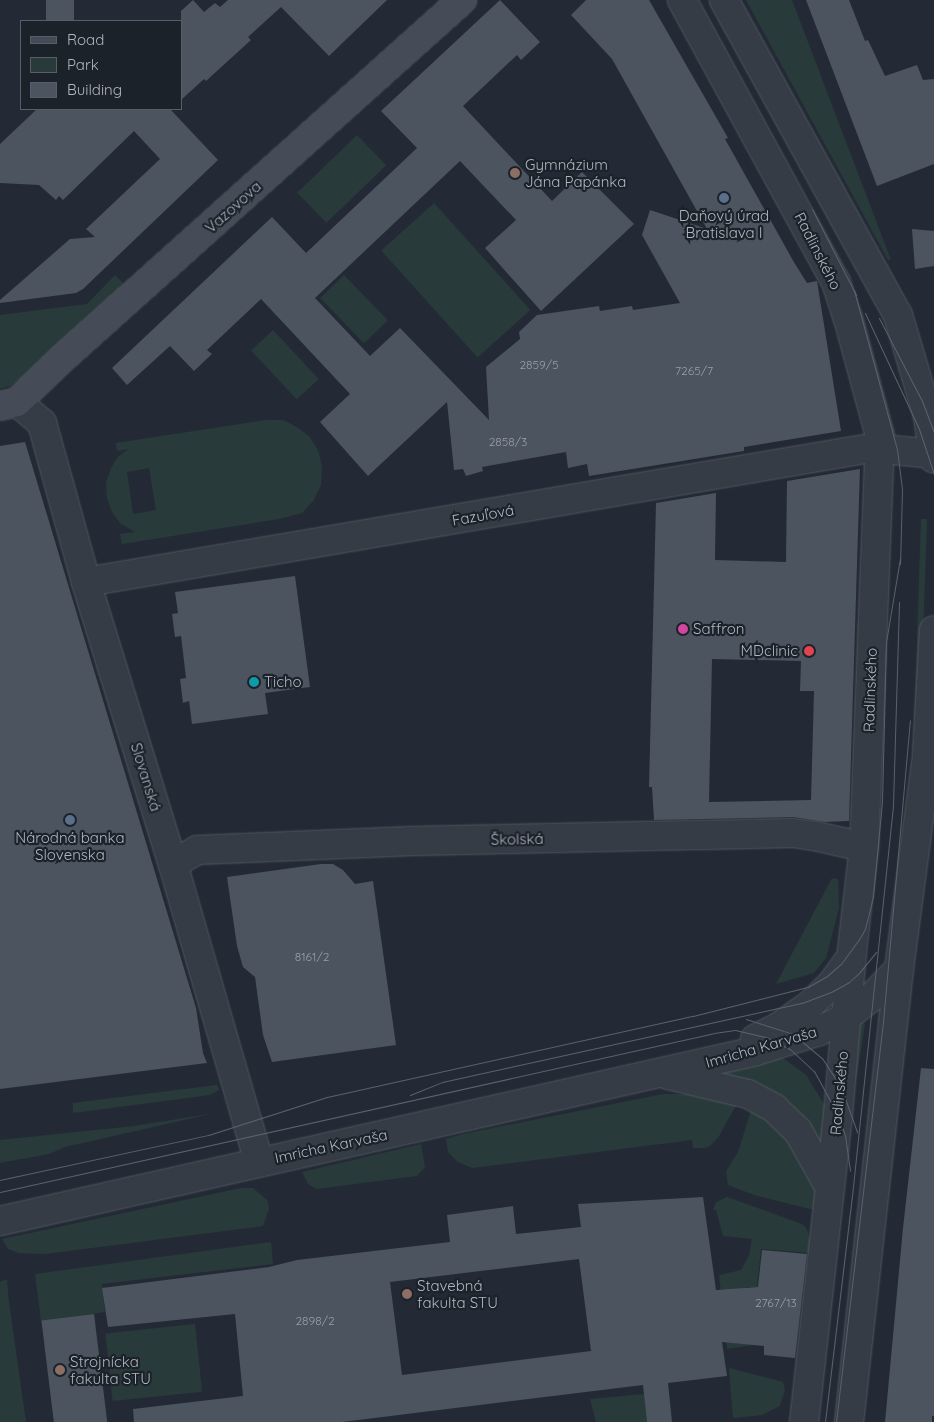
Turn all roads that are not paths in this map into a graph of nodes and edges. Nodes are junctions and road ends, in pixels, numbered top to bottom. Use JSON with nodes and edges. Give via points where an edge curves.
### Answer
{"nodes":[{"id":1,"x":462,"y":0,"type":"edge"},
{"id":2,"x":682,"y":0,"type":"edge"},
{"id":3,"x":724,"y":0,"type":"edge"},
{"id":4,"x":8,"y":404,"type":"edge"},
{"id":5,"x":881,"y":448,"type":"junction"},
{"id":6,"x":934,"y":455,"type":"edge"},
{"id":7,"x":86,"y":582,"type":"junction"},
{"id":8,"x":934,"y":630,"type":"edge"},
{"id":9,"x":931,"y":751,"type":"edge"},
{"id":10,"x":864,"y":847,"type":"junction"},
{"id":11,"x":173,"y":864,"type":"junction"},
{"id":12,"x":851,"y":956,"type":"junction"},
{"id":13,"x":899,"y":969,"type":"junction"},
{"id":14,"x":846,"y":1017,"type":"junction"},
{"id":15,"x":662,"y":1074,"type":"junction"},
{"id":16,"x":259,"y":1162,"type":"junction"},
{"id":17,"x":829,"y":1186,"type":"junction"},
{"id":18,"x":0,"y":1221,"type":"edge"},
{"id":19,"x":804,"y":1422,"type":"edge"},
{"id":20,"x":850,"y":1422,"type":"edge"}],
"edges":[{"from":1,"to":4,"type":"main road","name":"Vazovova"},
{"from":2,"to":5,"type":"street","name":"Radlinského","via":[[836,282],[878,424]]},
{"from":3,"to":6,"type":"street","via":[[898,315],[928,416]]},
{"from":4,"to":7,"type":"street","name":"Slovanská","via":[[42,423]]},
{"from":5,"to":6,"type":"street","name":"Fazuľová"},
{"from":5,"to":7,"type":"street","name":"Fazuľová"},
{"from":5,"to":10,"type":"street","name":"Radlinského"},
{"from":7,"to":11,"type":"street","name":"Slovanská"},
{"from":8,"to":9,"type":"street"},
{"from":9,"to":13,"type":"street"},
{"from":10,"to":11,"type":"street","name":"Školská","via":[[793,833],[413,841],[197,850]]},
{"from":10,"to":12,"type":"street","name":"Radlinského"},
{"from":11,"to":16,"type":"street","name":"Slovanská"},
{"from":12,"to":14,"type":"street","name":"Radlinského"},
{"from":12,"to":15,"type":"street","name":"Imricha Karvaša","via":[[831,985],[784,1024]]},
{"from":13,"to":14,"type":"street","name":"Imricha Karvaša","via":[[872,997]]},
{"from":13,"to":20,"type":"street"},
{"from":14,"to":15,"type":"street","name":"Imricha Karvaša","via":[[819,1031],[772,1047]]},
{"from":14,"to":17,"type":"street","name":"Radlinského"},
{"from":15,"to":16,"type":"street","name":"Imricha Karvaša"},
{"from":15,"to":17,"type":"street","name":"Imricha Karvaša","via":[[762,1100],[798,1131]]},
{"from":16,"to":18,"type":"street","name":"Imricha Karvaša"},
{"from":17,"to":19,"type":"street","name":"Radlinského"}]}
